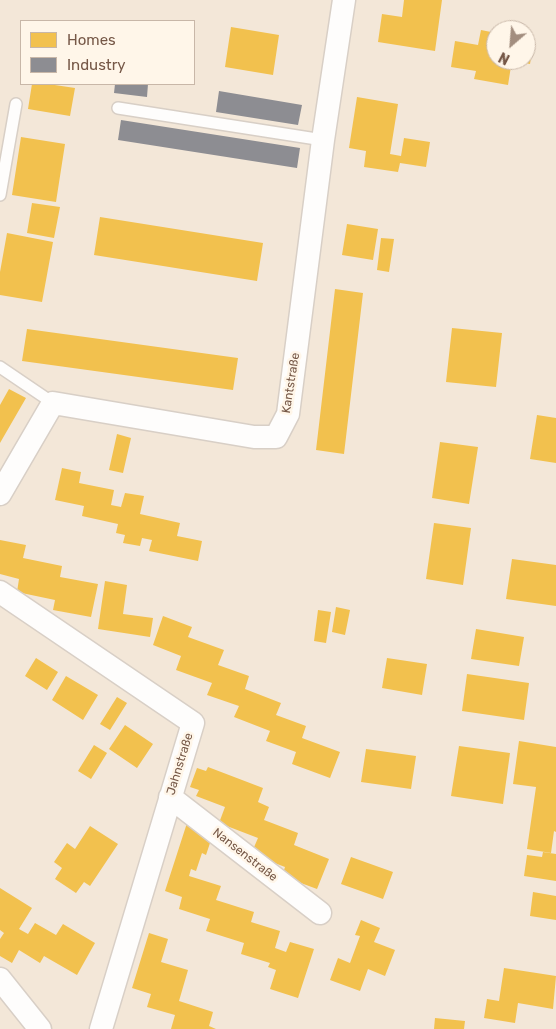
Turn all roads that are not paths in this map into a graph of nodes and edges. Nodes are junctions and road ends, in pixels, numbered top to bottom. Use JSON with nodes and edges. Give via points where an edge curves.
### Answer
{"nodes":[{"id":1,"x":344,"y":0,"type":"edge"},
{"id":2,"x":16,"y":104,"type":"dead end"},
{"id":3,"x":118,"y":108,"type":"dead end"},
{"id":4,"x":323,"y":140,"type":"junction"},
{"id":5,"x":0,"y":195,"type":"edge"},
{"id":6,"x":0,"y":367,"type":"edge"},
{"id":7,"x":52,"y":403,"type":"junction"},
{"id":8,"x":0,"y":494,"type":"edge"},
{"id":9,"x":0,"y":592,"type":"edge"},
{"id":10,"x":170,"y":797,"type":"junction"},
{"id":11,"x":320,"y":913,"type":"dead end"},
{"id":12,"x":0,"y":979,"type":"edge"},
{"id":13,"x":40,"y":1029,"type":"edge"},
{"id":14,"x":100,"y":1029,"type":"edge"}],
"edges":[{"from":1,"to":4,"type":"street","name":"Kantstraße"},
{"from":2,"to":5,"type":"lane"},
{"from":3,"to":4,"type":"lane"},
{"from":4,"to":7,"type":"street","name":"Kantstraße","via":[[288,414],[276,437],[254,437]]},
{"from":6,"to":7,"type":"lane"},
{"from":7,"to":8,"type":"street"},
{"from":9,"to":10,"type":"street","name":"Jahnstraße","via":[[193,723]]},
{"from":10,"to":11,"type":"street","name":"Nansenstraße"},
{"from":10,"to":14,"type":"street","name":"Jahnstraße"},
{"from":12,"to":13,"type":"street"}]}
